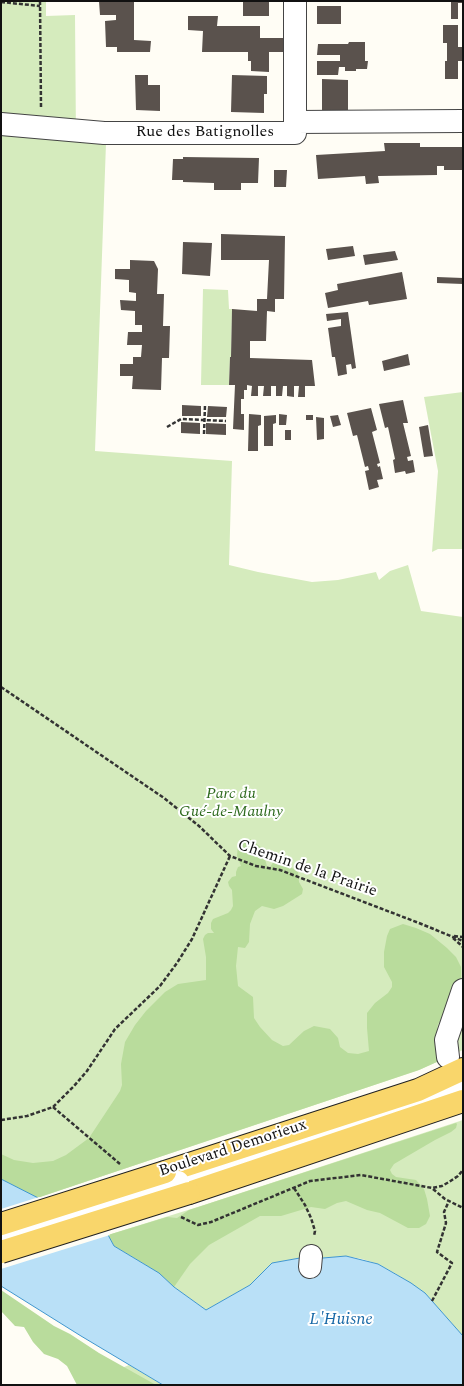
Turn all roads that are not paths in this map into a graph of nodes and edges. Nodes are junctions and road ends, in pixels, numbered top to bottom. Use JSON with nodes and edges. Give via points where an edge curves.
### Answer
{"nodes":[{"id":1,"x":295,"y":1,"type":"edge"},
{"id":2,"x":463,"y":121,"type":"edge"},
{"id":3,"x":1,"y":124,"type":"edge"},
{"id":4,"x":295,"y":127,"type":"junction"},
{"id":5,"x":463,"y":990,"type":"edge"},
{"id":6,"x":456,"y":1063,"type":"edge"},
{"id":7,"x":463,"y":1087,"type":"edge"},
{"id":8,"x":463,"y":1101,"type":"edge"},
{"id":9,"x":177,"y":1182,"type":"junction"},
{"id":10,"x":1,"y":1224,"type":"edge"},
{"id":11,"x":1,"y":1239,"type":"edge"},
{"id":12,"x":1,"y":1252,"type":"edge"}],
"edges":[{"from":1,"to":4,"type":"street","name":"Rue des Batignolles"},
{"from":2,"to":4,"type":"street"},
{"from":3,"to":4,"type":"street","name":"Rue des Batignolles","via":[[114,133]]},
{"from":5,"to":6,"type":"street","via":[[446,1040]]},
{"from":6,"to":9,"type":"main road","name":"Boulevard Demorieux","via":[[418,1090]]},
{"from":7,"to":9,"type":"street"},
{"from":8,"to":9,"type":"main road","name":"Boulevard Demorieux"},
{"from":9,"to":10,"type":"main road","name":"Boulevard Demorieux","bridge":true},
{"from":9,"to":11,"type":"street","bridge":true},
{"from":9,"to":12,"type":"main road","name":"Boulevard Demorieux","bridge":true}]}
